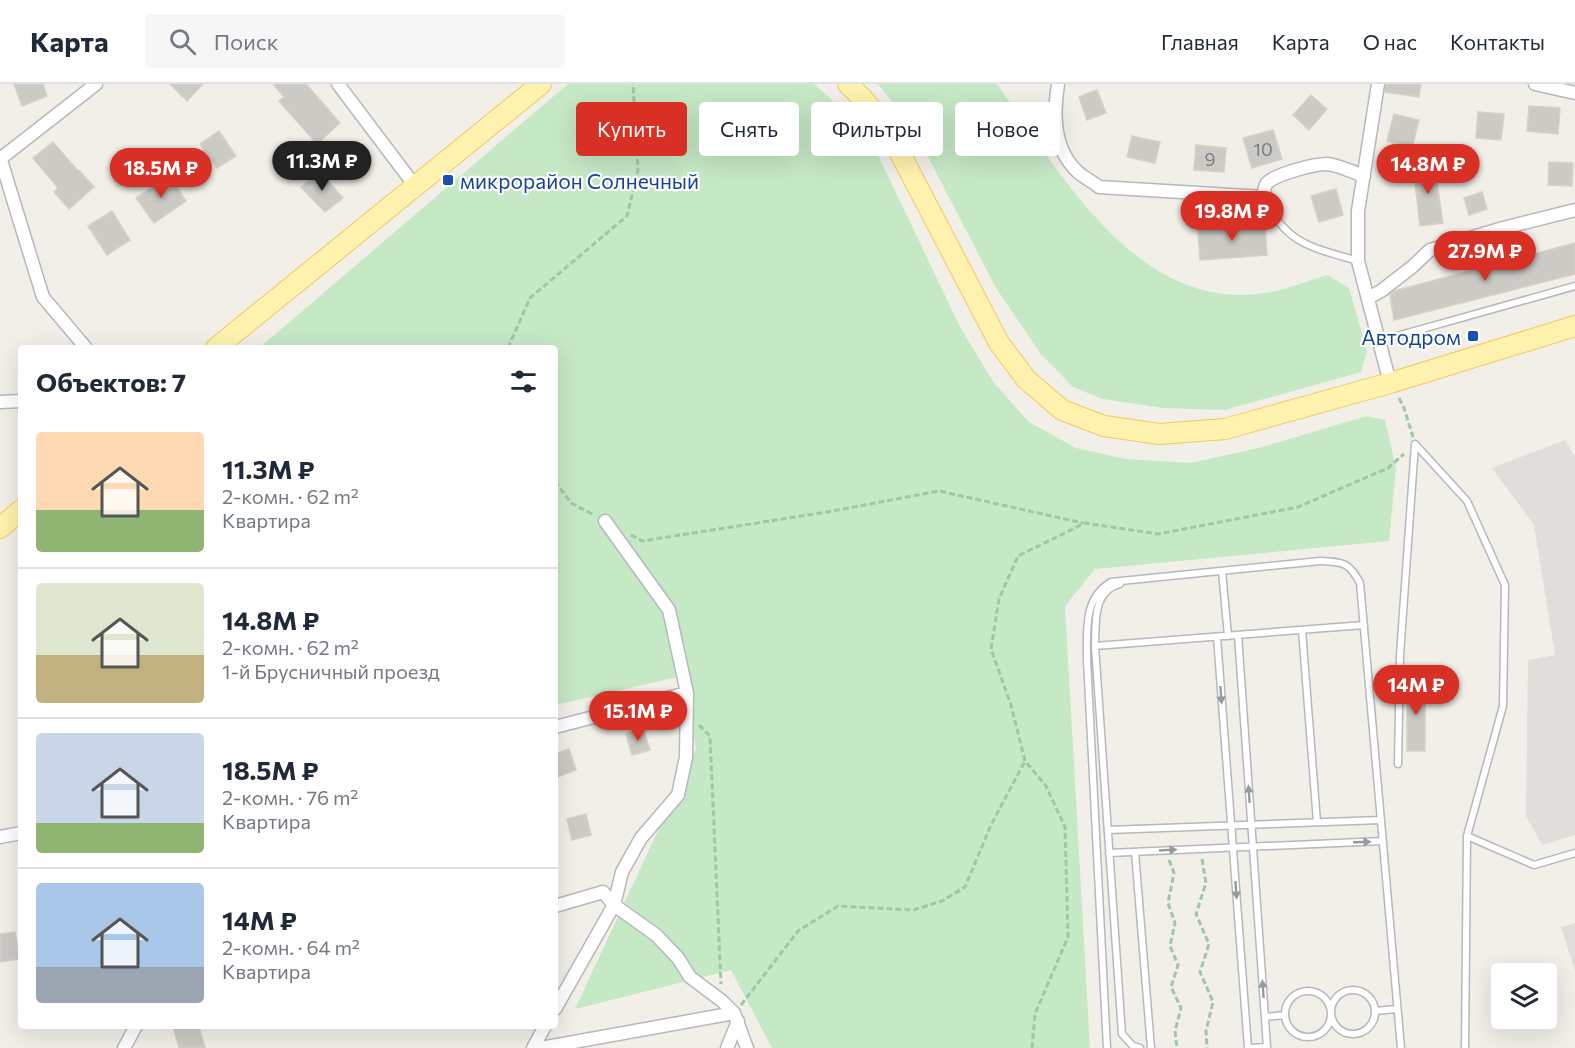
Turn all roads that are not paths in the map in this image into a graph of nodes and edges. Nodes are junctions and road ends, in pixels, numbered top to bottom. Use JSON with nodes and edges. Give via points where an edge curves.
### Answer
{"nodes":[{"id":1,"x":96,"y":84,"type":"edge"},
{"id":2,"x":338,"y":84,"type":"edge"},
{"id":3,"x":541,"y":84,"type":"edge"},
{"id":4,"x":848,"y":84,"type":"edge"},
{"id":5,"x":1058,"y":84,"type":"edge"},
{"id":6,"x":1378,"y":84,"type":"edge"},
{"id":7,"x":1535,"y":84,"type":"edge"},
{"id":8,"x":1575,"y":93,"type":"edge"},
{"id":9,"x":0,"y":158,"type":"edge"},
{"id":10,"x":1364,"y":176,"type":"junction"},
{"id":11,"x":415,"y":186,"type":"junction"},
{"id":12,"x":1263,"y":196,"type":"junction"},
{"id":13,"x":1575,"y":210,"type":"edge"},
{"id":14,"x":1358,"y":261,"type":"junction"},
{"id":15,"x":1575,"y":286,"type":"edge"},
{"id":16,"x":1368,"y":298,"type":"junction"},
{"id":17,"x":1575,"y":326,"type":"edge"},
{"id":18,"x":1379,"y":341,"type":"junction"},
{"id":19,"x":83,"y":345,"type":"edge"},
{"id":20,"x":220,"y":345,"type":"edge"},
{"id":21,"x":1390,"y":382,"type":"junction"},
{"id":22,"x":18,"y":401,"type":"edge"},
{"id":23,"x":0,"y":402,"type":"edge"},
{"id":24,"x":18,"y":513,"type":"edge"},
{"id":25,"x":605,"y":521,"type":"road end"},
{"id":26,"x":0,"y":528,"type":"edge"},
{"id":27,"x":1222,"y":571,"type":"junction"},
{"id":28,"x":1131,"y":580,"type":"junction"},
{"id":29,"x":1364,"y":625,"type":"junction"},
{"id":30,"x":1302,"y":630,"type":"junction"},
{"id":31,"x":1238,"y":635,"type":"junction"},
{"id":32,"x":1228,"y":636,"type":"junction"},
{"id":33,"x":1217,"y":637,"type":"junction"},
{"id":34,"x":1095,"y":646,"type":"junction"},
{"id":35,"x":687,"y":693,"type":"junction"},
{"id":36,"x":558,"y":726,"type":"edge"},
{"id":37,"x":1398,"y":764,"type":"dead end"},
{"id":38,"x":1381,"y":820,"type":"junction"},
{"id":39,"x":1317,"y":822,"type":"junction"},
{"id":40,"x":1232,"y":825,"type":"junction"},
{"id":41,"x":1251,"y":825,"type":"junction"},
{"id":42,"x":1108,"y":830,"type":"junction"},
{"id":43,"x":18,"y":834,"type":"edge"},
{"id":44,"x":1467,"y":836,"type":"junction"},
{"id":45,"x":0,"y":837,"type":"edge"},
{"id":46,"x":1383,"y":841,"type":"junction"},
{"id":47,"x":1253,"y":847,"type":"junction"},
{"id":48,"x":1233,"y":848,"type":"junction"},
{"id":49,"x":1135,"y":852,"type":"junction"},
{"id":50,"x":1109,"y":853,"type":"junction"},
{"id":51,"x":1575,"y":853,"type":"edge"},
{"id":52,"x":558,"y":905,"type":"edge"},
{"id":53,"x":614,"y":905,"type":"junction"},
{"id":54,"x":558,"y":1004,"type":"edge"},
{"id":55,"x":1398,"y":1009,"type":"junction"},
{"id":56,"x":1375,"y":1011,"type":"junction"},
{"id":57,"x":1285,"y":1015,"type":"junction"},
{"id":58,"x":1332,"y":1015,"type":"junction"},
{"id":59,"x":736,"y":1017,"type":"junction"},
{"id":60,"x":1265,"y":1017,"type":"junction"},
{"id":61,"x":134,"y":1029,"type":"edge"},
{"id":62,"x":543,"y":1029,"type":"edge"},
{"id":63,"x":1267,"y":1047,"type":"edge"},
{"id":64,"x":124,"y":1048,"type":"edge"},
{"id":65,"x":533,"y":1048,"type":"edge"},
{"id":66,"x":541,"y":1048,"type":"edge"},
{"id":67,"x":727,"y":1048,"type":"edge"},
{"id":68,"x":747,"y":1048,"type":"edge"},
{"id":69,"x":1107,"y":1048,"type":"edge"},
{"id":70,"x":1140,"y":1048,"type":"edge"},
{"id":71,"x":1150,"y":1048,"type":"edge"},
{"id":72,"x":1249,"y":1048,"type":"edge"},
{"id":73,"x":1400,"y":1048,"type":"edge"},
{"id":74,"x":1466,"y":1048,"type":"edge"}],
"edges":[{"from":1,"to":9,"type":"street"},
{"from":2,"to":11,"type":"street"},
{"from":3,"to":11,"type":"main road"},
{"from":4,"to":21,"type":"main road","via":[[890,134],[999,343],[1026,379],[1062,410],[1104,426],[1159,434],[1225,429]]},
{"from":5,"to":12,"type":"street","via":[[1058,140],[1071,164],[1099,187]]},
{"from":6,"to":10,"type":"street"},
{"from":7,"to":8,"type":"street"},
{"from":9,"to":19,"type":"street","via":[[43,297]]},
{"from":10,"to":12,"type":"street","via":[[1324,164],[1273,179],[1264,188]]},
{"from":10,"to":14,"type":"street","via":[[1358,211]]},
{"from":11,"to":20,"type":"main road"},
{"from":12,"to":14,"type":"lane","via":[[1271,212],[1297,241]]},
{"from":13,"to":16,"type":"street","via":[[1430,250],[1382,291]]},
{"from":14,"to":16,"type":"street"},
{"from":15,"to":18,"type":"lane"},
{"from":16,"to":18,"type":"street"},
{"from":17,"to":21,"type":"main road"},
{"from":18,"to":21,"type":"street"},
{"from":22,"to":23,"type":"street"},
{"from":24,"to":26,"type":"main road"},
{"from":25,"to":35,"type":"street","via":[[669,610]]},
{"from":27,"to":28,"type":"lane"},
{"from":27,"to":29,"type":"lane","via":[[1339,562],[1352,568],[1360,583]]},
{"from":27,"to":32,"type":"lane"},
{"from":28,"to":34,"type":"lane","via":[[1114,585],[1102,595],[1096,610]]},
{"from":28,"to":69,"type":"lane","via":[[1111,582],[1101,588],[1088,619]]},
{"from":29,"to":30,"type":"lane"},
{"from":29,"to":38,"type":"lane"},
{"from":30,"to":31,"type":"lane"},
{"from":30,"to":39,"type":"lane"},
{"from":31,"to":32,"type":"lane"},
{"from":41,"to":31,"type":"lane","one_way":true},
{"from":32,"to":33,"type":"lane"},
{"from":33,"to":34,"type":"lane"},
{"from":33,"to":40,"type":"lane","one_way":true},
{"from":34,"to":42,"type":"lane"},
{"from":35,"to":36,"type":"street"},
{"from":35,"to":53,"type":"street","via":[[686,757],[678,795],[641,838],[622,872]]},
{"from":37,"to":44,"type":"lane","via":[[1400,655],[1415,444],[1467,501],[1504,585],[1503,706]]},
{"from":38,"to":39,"type":"lane"},
{"from":38,"to":46,"type":"lane"},
{"from":39,"to":41,"type":"lane"},
{"from":40,"to":41,"type":"lane"},
{"from":40,"to":42,"type":"lane"},
{"from":40,"to":48,"type":"lane"},
{"from":41,"to":47,"type":"lane"},
{"from":42,"to":50,"type":"lane"},
{"from":43,"to":45,"type":"street"},
{"from":44,"to":51,"type":"lane","via":[[1534,865]]},
{"from":44,"to":74,"type":"lane"},
{"from":47,"to":46,"type":"lane","one_way":true},
{"from":46,"to":55,"type":"lane"},
{"from":47,"to":48,"type":"lane"},
{"from":60,"to":47,"type":"lane","one_way":true},
{"from":49,"to":48,"type":"lane","one_way":true},
{"from":48,"to":72,"type":"lane","one_way":true},
{"from":49,"to":50,"type":"lane"},
{"from":49,"to":71,"type":"lane"},
{"from":50,"to":70,"type":"lane","via":[[1122,1034]]},
{"from":52,"to":53,"type":"street","via":[[603,892]]},
{"from":53,"to":54,"type":"street"},
{"from":53,"to":59,"type":"street","via":[[657,935],[690,977]]},
{"from":55,"to":56,"type":"lane"},
{"from":55,"to":73,"type":"lane"},
{"from":56,"to":58,"type":"lane","via":[[1373,1022],[1357,1034],[1343,1032]]},
{"from":56,"to":58,"type":"lane","via":[[1367,995],[1353,990],[1340,995]]},
{"from":57,"to":58,"type":"lane","via":[[1291,1030],[1304,1037],[1320,1035]]},
{"from":57,"to":58,"type":"lane","via":[[1289,1001],[1308,990],[1328,1001]]},
{"from":57,"to":60,"type":"lane"},
{"from":59,"to":66,"type":"street"},
{"from":59,"to":67,"type":"street"},
{"from":59,"to":68,"type":"street"},
{"from":60,"to":63,"type":"lane"},
{"from":61,"to":64,"type":"street"},
{"from":62,"to":65,"type":"street"},
{"from":63,"to":72,"type":"lane"}]}
